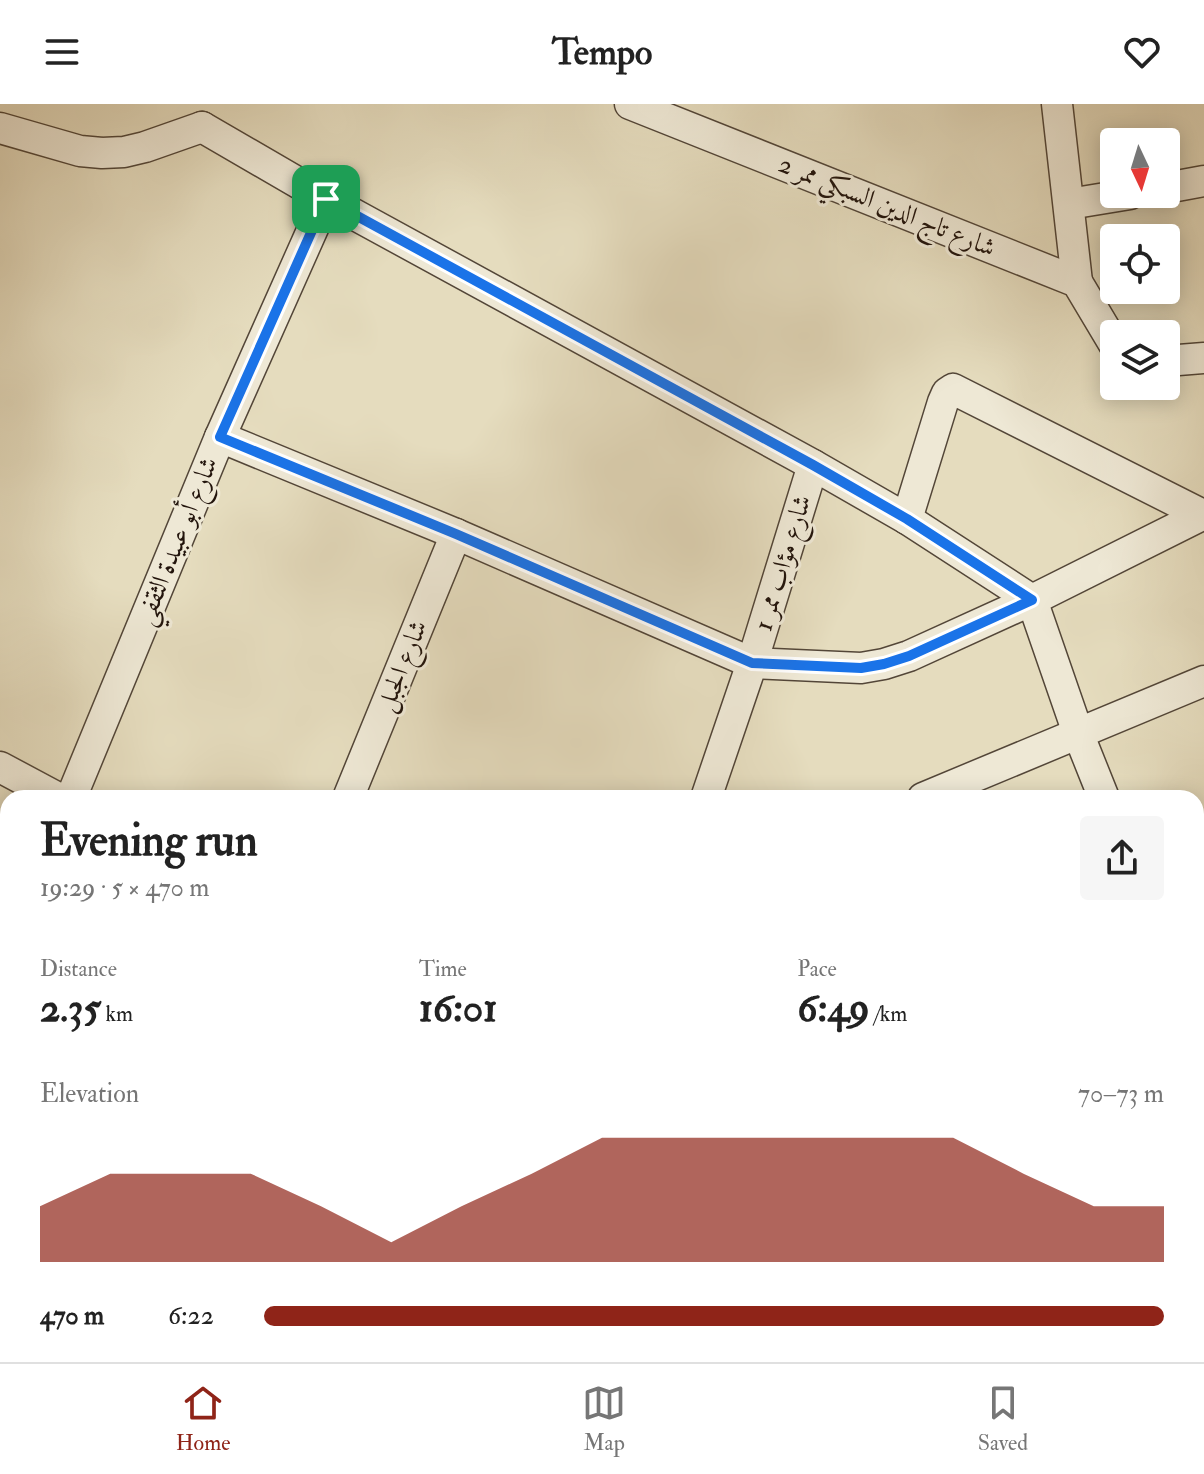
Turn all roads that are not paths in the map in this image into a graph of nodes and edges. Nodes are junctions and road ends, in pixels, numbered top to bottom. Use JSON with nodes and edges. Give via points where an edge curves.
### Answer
{"nodes":[{"id":1,"x":630,"y":104,"type":"edge"},
{"id":2,"x":1057,"y":104,"type":"edge"},
{"id":3,"x":204,"y":116,"type":"edge"},
{"id":4,"x":0,"y":128,"type":"edge"},
{"id":5,"x":1204,"y":181,"type":"edge"},
{"id":6,"x":1180,"y":185,"type":"edge"},
{"id":7,"x":326,"y":199,"type":"junction"},
{"id":8,"x":1100,"y":199,"type":"edge"},
{"id":9,"x":1069,"y":204,"type":"junction"},
{"id":10,"x":1077,"y":282,"type":"junction"},
{"id":11,"x":1100,"y":321,"type":"edge"},
{"id":12,"x":1204,"y":358,"type":"edge"},
{"id":13,"x":1180,"y":360,"type":"edge"},
{"id":14,"x":220,"y":437,"type":"junction"},
{"id":15,"x":813,"y":465,"type":"junction"},
{"id":16,"x":1203,"y":515,"type":"edge"},
{"id":17,"x":907,"y":519,"type":"junction"},
{"id":18,"x":456,"y":534,"type":"junction"},
{"id":19,"x":1032,"y":600,"type":"junction"},
{"id":20,"x":752,"y":663,"type":"junction"},
{"id":21,"x":1204,"y":681,"type":"edge"},
{"id":22,"x":1078,"y":733,"type":"junction"},
{"id":23,"x":0,"y":767,"type":"edge"},
{"id":24,"x":43,"y":790,"type":"edge"},
{"id":25,"x":74,"y":790,"type":"edge"},
{"id":26,"x":351,"y":790,"type":"edge"},
{"id":27,"x":709,"y":790,"type":"edge"},
{"id":28,"x":942,"y":790,"type":"edge"},
{"id":29,"x":1101,"y":790,"type":"edge"}],
"edges":[{"from":1,"to":10,"type":"street","name":"شارع تاج الدين السبكي ممر 2"},
{"from":2,"to":9,"type":"street"},
{"from":3,"to":4,"type":"street","via":[[145,147],[124,152],[80,151]]},
{"from":3,"to":7,"type":"street"},
{"from":5,"to":6,"type":"street"},
{"from":7,"to":14,"type":"street","name":"شارع أبو عبيدة الثقفي"},
{"from":7,"to":15,"type":"street"},
{"from":8,"to":9,"type":"street"},
{"from":9,"to":10,"type":"street"},
{"from":10,"to":11,"type":"street"},
{"from":12,"to":13,"type":"street"},
{"from":14,"to":18,"type":"street"},
{"from":14,"to":25,"type":"street","name":"شارع أبو عبيدة الثقفي"},
{"from":15,"to":17,"type":"street"},
{"from":15,"to":20,"type":"street","name":"شارع مؤاب ممر 1"},
{"from":16,"to":17,"type":"street","via":[[953,389],[943,402]]},
{"from":16,"to":19,"type":"street"},
{"from":17,"to":19,"type":"street"},
{"from":18,"to":20,"type":"street"},
{"from":18,"to":26,"type":"street","name":"شارع الجبل"},
{"from":19,"to":20,"type":"street","via":[[884,664],[861,668]]},
{"from":19,"to":22,"type":"street"},
{"from":20,"to":27,"type":"street","name":"شارع مؤاب ممر 1"},
{"from":21,"to":22,"type":"street"},
{"from":22,"to":28,"type":"street"},
{"from":22,"to":29,"type":"street"},
{"from":23,"to":24,"type":"street"}]}
